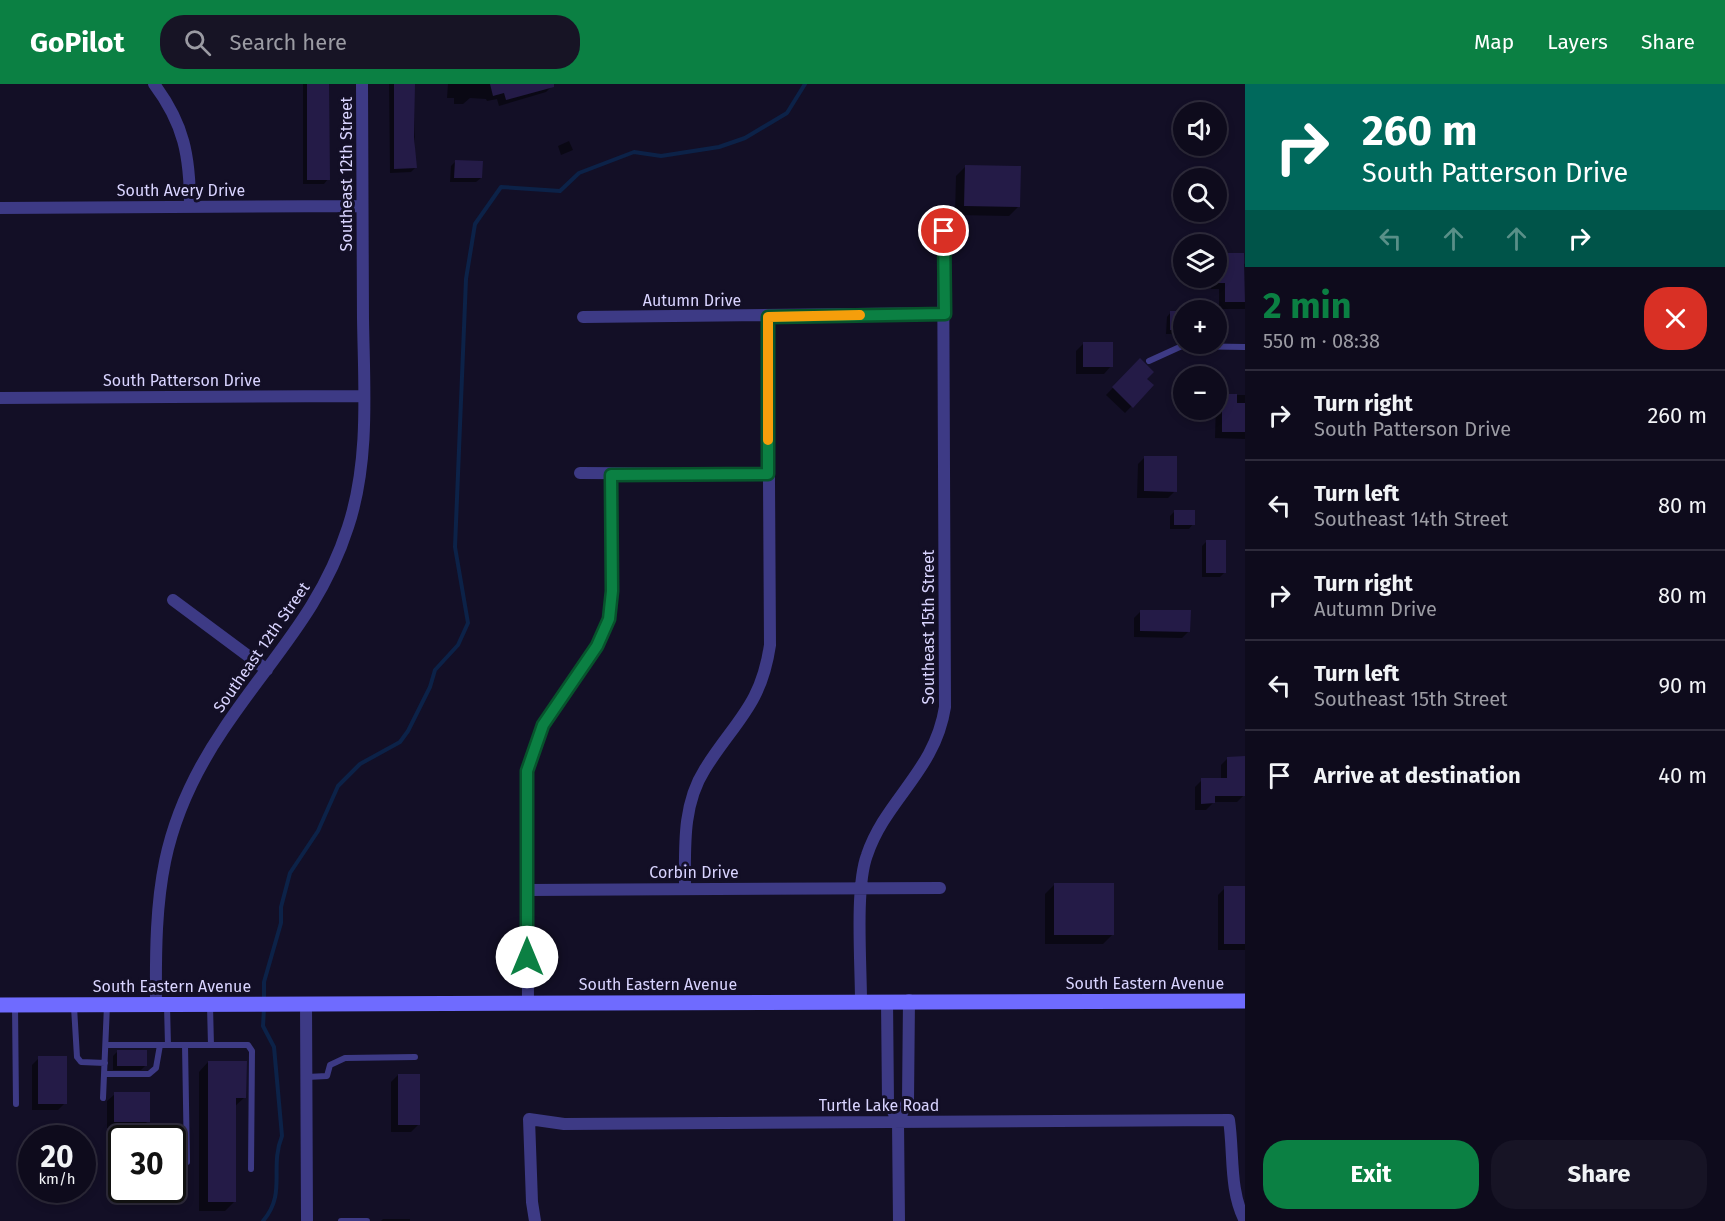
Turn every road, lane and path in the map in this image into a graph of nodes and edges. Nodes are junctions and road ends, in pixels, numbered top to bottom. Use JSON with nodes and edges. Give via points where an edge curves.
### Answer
{"nodes":[{"id":1,"x":154,"y":84,"type":"edge"},
{"id":2,"x":362,"y":84,"type":"edge"},
{"id":3,"x":190,"y":206,"type":"junction"},
{"id":4,"x":362,"y":206,"type":"junction"},
{"id":5,"x":0,"y":208,"type":"edge"},
{"id":6,"x":944,"y":231,"type":"dead end"},
{"id":7,"x":945,"y":314,"type":"junction"},
{"id":8,"x":583,"y":317,"type":"dead end"},
{"id":9,"x":768,"y":317,"type":"junction"},
{"id":10,"x":1245,"y":347,"type":"edge"},
{"id":11,"x":1149,"y":361,"type":"dead end"},
{"id":12,"x":364,"y":396,"type":"junction"},
{"id":13,"x":0,"y":398,"type":"edge"},
{"id":14,"x":580,"y":473,"type":"dead end"},
{"id":15,"x":768,"y":474,"type":"junction"},
{"id":16,"x":611,"y":475,"type":"junction"},
{"id":17,"x":173,"y":600,"type":"dead end"},
{"id":18,"x":267,"y":670,"type":"junction"},
{"id":19,"x":862,"y":888,"type":"junction"},
{"id":20,"x":940,"y":888,"type":"dead end"},
{"id":21,"x":685,"y":889,"type":"junction"},
{"id":22,"x":527,"y":890,"type":"junction"},
{"id":23,"x":909,"y":1000,"type":"junction"},
{"id":24,"x":861,"y":1001,"type":"junction"},
{"id":25,"x":887,"y":1001,"type":"junction"},
{"id":26,"x":1245,"y":1001,"type":"edge"},
{"id":27,"x":528,"y":1002,"type":"junction"},
{"id":28,"x":210,"y":1003,"type":"junction"},
{"id":29,"x":306,"y":1003,"type":"junction"},
{"id":30,"x":74,"y":1004,"type":"junction"},
{"id":31,"x":108,"y":1004,"type":"junction"},
{"id":32,"x":162,"y":1004,"type":"junction"},
{"id":33,"x":8,"y":1005,"type":"edge"},
{"id":34,"x":106,"y":1045,"type":"junction"},
{"id":35,"x":160,"y":1045,"type":"junction"},
{"id":36,"x":168,"y":1045,"type":"junction"},
{"id":37,"x":185,"y":1045,"type":"junction"},
{"id":38,"x":211,"y":1045,"type":"junction"},
{"id":39,"x":416,"y":1057,"type":"dead end"},
{"id":40,"x":105,"y":1063,"type":"junction"},
{"id":41,"x":104,"y":1074,"type":"junction"},
{"id":42,"x":307,"y":1077,"type":"junction"},
{"id":43,"x":103,"y":1098,"type":"dead end"},
{"id":44,"x":15,"y":1104,"type":"dead end"},
{"id":45,"x":898,"y":1122,"type":"junction"},
{"id":46,"x":187,"y":1162,"type":"dead end"},
{"id":47,"x":251,"y":1169,"type":"dead end"},
{"id":48,"x":307,"y":1221,"type":"edge"},
{"id":49,"x":341,"y":1221,"type":"edge"},
{"id":50,"x":367,"y":1221,"type":"edge"},
{"id":51,"x":535,"y":1221,"type":"edge"},
{"id":52,"x":899,"y":1221,"type":"edge"},
{"id":53,"x":1245,"y":1221,"type":"edge"}],
"edges":[{"from":1,"to":3,"type":"street","via":[[172,108],[182,132],[190,175]]},
{"from":2,"to":4,"type":"street","name":"Southeast 12th Street"},
{"from":3,"to":4,"type":"street","name":"South Avery Drive"},
{"from":3,"to":5,"type":"street","name":"South Avery Drive"},
{"from":4,"to":12,"type":"street","name":"Southeast 12th Street"},
{"from":6,"to":7,"type":"street","name":"Southeast 15th Street"},
{"from":7,"to":9,"type":"street","name":"Autumn Drive"},
{"from":7,"to":19,"type":"street","name":"Southeast 15th Street","via":[[945,707],[939,735],[926,762],[870,847]]},
{"from":8,"to":9,"type":"street","name":"Autumn Drive"},
{"from":9,"to":15,"type":"street"},
{"from":10,"to":11,"type":"lane","via":[[1182,346]]},
{"from":12,"to":13,"type":"street","name":"South Patterson Drive"},
{"from":12,"to":18,"type":"street","name":"Southeast 12th Street","via":[[357,497],[342,544],[311,611]]},
{"from":14,"to":16,"type":"street"},
{"from":15,"to":16,"type":"street"},
{"from":15,"to":21,"type":"street","via":[[768,659],[751,706],[705,769],[696,788],[686,820]]},
{"from":16,"to":22,"type":"street","via":[[609,619],[597,646],[543,725],[531,755],[525,792]]},
{"from":17,"to":18,"type":"street"},
{"from":18,"to":32,"type":"street","name":"Southeast 12th Street","via":[[204,760],[177,817],[165,855],[158,899]]},
{"from":19,"to":20,"type":"street","name":"Corbin Drive"},
{"from":19,"to":21,"type":"street","name":"Corbin Drive"},
{"from":19,"to":24,"type":"street","name":"Southeast 15th Street"},
{"from":21,"to":22,"type":"street","name":"Corbin Drive"},
{"from":22,"to":27,"type":"street"},
{"from":23,"to":25,"type":"main road","name":"South Eastern Avenue"},
{"from":23,"to":26,"type":"main road","name":"South Eastern Avenue"},
{"from":23,"to":45,"type":"street","via":[[908,1100]]},
{"from":24,"to":25,"type":"main road","name":"South Eastern Avenue"},
{"from":24,"to":27,"type":"main road","name":"South Eastern Avenue"},
{"from":25,"to":45,"type":"street","via":[[888,1101]]},
{"from":27,"to":29,"type":"main road","name":"South Eastern Avenue"},
{"from":28,"to":29,"type":"main road","name":"South Eastern Avenue"},
{"from":28,"to":32,"type":"main road","name":"South Eastern Avenue"},
{"from":28,"to":38,"type":"lane"},
{"from":29,"to":42,"type":"street"},
{"from":30,"to":31,"type":"main road","name":"South Eastern Avenue"},
{"from":30,"to":33,"type":"main road","name":"South Eastern Avenue"},
{"from":30,"to":40,"type":"lane","via":[[77,1057],[81,1062]]},
{"from":31,"to":32,"type":"main road","name":"South Eastern Avenue"},
{"from":31,"to":34,"type":"lane"},
{"from":32,"to":36,"type":"lane"},
{"from":33,"to":44,"type":"lane"},
{"from":34,"to":35,"type":"lane"},
{"from":34,"to":40,"type":"lane"},
{"from":35,"to":36,"type":"lane"},
{"from":35,"to":41,"type":"lane","via":[[156,1068],[149,1074]]},
{"from":36,"to":37,"type":"lane"},
{"from":37,"to":38,"type":"lane"},
{"from":37,"to":46,"type":"lane"},
{"from":38,"to":47,"type":"lane","via":[[248,1045],[252,1051]]},
{"from":39,"to":42,"type":"lane","via":[[345,1058],[330,1065],[327,1076]]},
{"from":40,"to":41,"type":"lane"},
{"from":41,"to":43,"type":"lane"},
{"from":42,"to":48,"type":"street"},
{"from":45,"to":51,"type":"street","name":"Turtle Lake Road","via":[[564,1124],[530,1119]]},
{"from":45,"to":52,"type":"street"},
{"from":45,"to":53,"type":"street","name":"Turtle Lake Road","via":[[1229,1120],[1234,1192]]},
{"from":49,"to":50,"type":"lane"}]}
